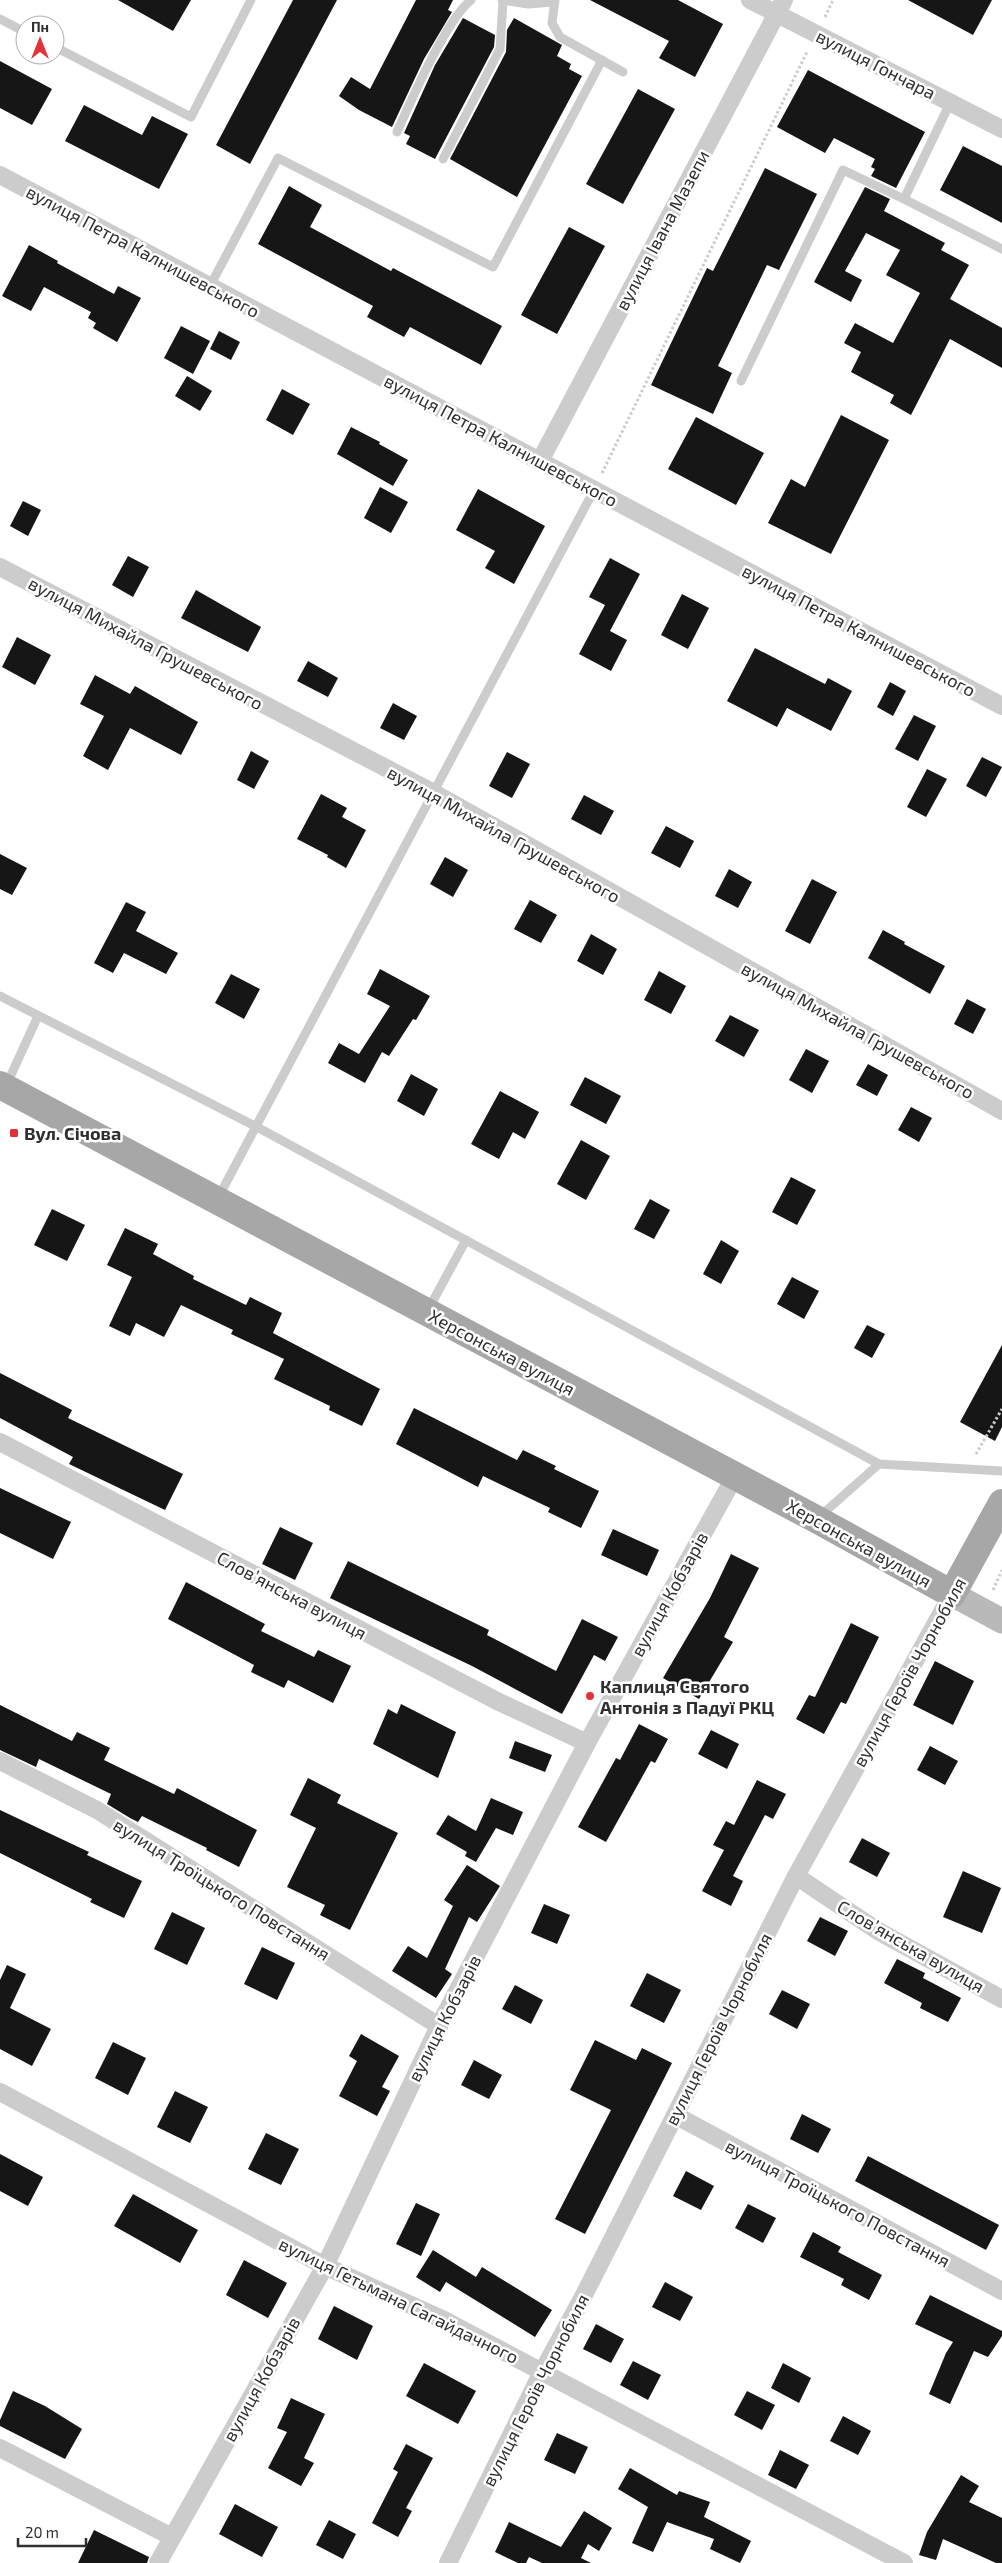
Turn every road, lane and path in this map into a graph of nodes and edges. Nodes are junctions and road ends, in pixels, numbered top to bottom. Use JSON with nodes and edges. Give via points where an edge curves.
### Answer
{"nodes":[{"id":1,"x":252,"y":0,"type":"edge"},
{"id":2,"x":470,"y":0,"type":"edge"},
{"id":3,"x":750,"y":0,"type":"edge"},
{"id":4,"x":833,"y":0,"type":"edge"},
{"id":5,"x":503,"y":1,"type":"edge"},
{"id":6,"x":554,"y":1,"type":"edge"},
{"id":7,"x":780,"y":7,"type":"edge"},
{"id":8,"x":0,"y":19,"type":"edge"},
{"id":9,"x":15,"y":27,"type":"edge"},
{"id":10,"x":816,"y":33,"type":"junction"},
{"id":11,"x":65,"y":52,"type":"edge"},
{"id":12,"x":602,"y":60,"type":"junction"},
{"id":13,"x":623,"y":72,"type":"dead end"},
{"id":14,"x":950,"y":103,"type":"junction"},
{"id":15,"x":1002,"y":129,"type":"edge"},
{"id":16,"x":397,"y":132,"type":"dead end"},
{"id":17,"x":443,"y":159,"type":"dead end"},
{"id":18,"x":0,"y":174,"type":"edge"},
{"id":19,"x":904,"y":199,"type":"junction"},
{"id":20,"x":1002,"y":249,"type":"edge"},
{"id":21,"x":210,"y":286,"type":"junction"},
{"id":22,"x":741,"y":381,"type":"dead end"},
{"id":23,"x":540,"y":461,"type":"junction"},
{"id":24,"x":594,"y":490,"type":"junction"},
{"id":25,"x":0,"y":567,"type":"edge"},
{"id":26,"x":1002,"y":706,"type":"edge"},
{"id":27,"x":434,"y":794,"type":"junction"},
{"id":28,"x":0,"y":996,"type":"edge"},
{"id":29,"x":38,"y":1016,"type":"junction"},
{"id":30,"x":3,"y":1086,"type":"edge"},
{"id":31,"x":1002,"y":1111,"type":"edge"},
{"id":32,"x":255,"y":1126,"type":"junction"},
{"id":33,"x":216,"y":1200,"type":"junction"},
{"id":34,"x":466,"y":1240,"type":"junction"},
{"id":35,"x":426,"y":1312,"type":"junction"},
{"id":36,"x":1002,"y":1409,"type":"edge"},
{"id":37,"x":0,"y":1442,"type":"edge"},
{"id":38,"x":879,"y":1464,"type":"junction"},
{"id":39,"x":968,"y":1469,"type":"junction"},
{"id":40,"x":1002,"y":1471,"type":"edge"},
{"id":41,"x":735,"y":1476,"type":"junction"},
{"id":42,"x":1002,"y":1502,"type":"edge"},
{"id":43,"x":816,"y":1519,"type":"junction"},
{"id":44,"x":952,"y":1594,"type":"junction"},
{"id":45,"x":1002,"y":1621,"type":"edge"},
{"id":46,"x":586,"y":1743,"type":"junction"},
{"id":47,"x":0,"y":1760,"type":"edge"},
{"id":48,"x":796,"y":1876,"type":"junction"},
{"id":49,"x":1002,"y":1999,"type":"edge"},
{"id":50,"x":439,"y":2026,"type":"junction"},
{"id":51,"x":0,"y":2092,"type":"edge"},
{"id":52,"x":675,"y":2115,"type":"junction"},
{"id":53,"x":324,"y":2266,"type":"junction"},
{"id":54,"x":1002,"y":2291,"type":"edge"},
{"id":55,"x":542,"y":2372,"type":"junction"},
{"id":56,"x":0,"y":2448,"type":"edge"},
{"id":57,"x":172,"y":2537,"type":"junction"},
{"id":58,"x":158,"y":2563,"type":"edge"},
{"id":59,"x":448,"y":2563,"type":"edge"},
{"id":60,"x":904,"y":2563,"type":"edge"}],
"edges":[{"from":1,"to":11,"type":"lane","via":[[191,117]]},
{"from":2,"to":16,"type":"lane","via":[[460,9],[448,30]]},
{"from":3,"to":7,"type":"street","name":"вулиця Гончара"},
{"from":4,"to":10,"type":"path"},
{"from":5,"to":6,"type":"lane","via":[[528,4]]},
{"from":5,"to":17,"type":"lane","via":[[500,50]]},
{"from":6,"to":12,"type":"lane","via":[[552,23],[560,37]]},
{"from":7,"to":10,"type":"street","name":"вулиця Гончара"},
{"from":7,"to":23,"type":"street","name":"вулиця Івана Мазепи"},
{"from":8,"to":9,"type":"lane"},
{"from":10,"to":14,"type":"street","name":"вулиця Гончара"},
{"from":10,"to":24,"type":"path"},
{"from":12,"to":13,"type":"lane"},
{"from":12,"to":21,"type":"lane","via":[[493,267],[278,158]]},
{"from":14,"to":15,"type":"street","name":"вулиця Гончара"},
{"from":14,"to":19,"type":"lane"},
{"from":18,"to":21,"type":"street","name":"вулиця Петра Калнишевського"},
{"from":19,"to":20,"type":"lane"},
{"from":19,"to":22,"type":"lane","via":[[843,170]]},
{"from":21,"to":23,"type":"street","name":"вулиця Петра Калнишевського"},
{"from":23,"to":24,"type":"street","name":"вулиця Петра Калнишевського"},
{"from":24,"to":26,"type":"street","name":"вулиця Петра Калнишевського"},
{"from":24,"to":27,"type":"lane"},
{"from":25,"to":27,"type":"street","name":"вулиця Михайла Грушевського"},
{"from":27,"to":31,"type":"street","name":"вулиця Михайла Грушевського"},
{"from":27,"to":32,"type":"lane"},
{"from":28,"to":29,"type":"lane"},
{"from":29,"to":30,"type":"lane"},
{"from":29,"to":32,"type":"lane"},
{"from":30,"to":33,"type":"main road","name":"Херсонська вулиця"},
{"from":32,"to":33,"type":"lane"},
{"from":32,"to":34,"type":"lane"},
{"from":33,"to":35,"type":"main road","name":"Херсонська вулиця"},
{"from":34,"to":35,"type":"lane"},
{"from":34,"to":38,"type":"lane"},
{"from":35,"to":41,"type":"main road","name":"Херсонська вулиця"},
{"from":36,"to":39,"type":"path"},
{"from":37,"to":46,"type":"street","name":"Словʼянська вулиця","via":[[488,1696]]},
{"from":38,"to":39,"type":"lane"},
{"from":38,"to":43,"type":"lane"},
{"from":39,"to":40,"type":"lane"},
{"from":41,"to":43,"type":"main road","name":"Херсонська вулиця"},
{"from":41,"to":46,"type":"street","name":"вулиця Кобзарів"},
{"from":42,"to":44,"type":"main road","name":"вулиця Героїв Чорнобиля"},
{"from":43,"to":44,"type":"main road","name":"Херсонська вулиця"},
{"from":44,"to":45,"type":"main road","name":"Херсонська вулиця"},
{"from":44,"to":48,"type":"street","name":"вулиця Героїв Чорнобиля"},
{"from":46,"to":50,"type":"street","name":"вулиця Кобзарів"},
{"from":47,"to":50,"type":"street","name":"вулиця Троїцького Повстання","via":[[97,1810]]},
{"from":48,"to":49,"type":"street","name":"Словʼянська вулиця","via":[[878,1931]]},
{"from":48,"to":52,"type":"street","name":"вулиця Героїв Чорнобиля"},
{"from":50,"to":53,"type":"street","name":"вулиця Кобзарів"},
{"from":51,"to":53,"type":"street","name":"вулиця Гетьмана Сагайдачного"},
{"from":52,"to":54,"type":"street","name":"вулиця Троїцького Повстання"},
{"from":52,"to":55,"type":"street","name":"вулиця Героїв Чорнобиля"},
{"from":53,"to":55,"type":"street","name":"вулиця Гетьмана Сагайдачного","via":[[444,2320]]},
{"from":53,"to":57,"type":"street","name":"вулиця Кобзарів"},
{"from":55,"to":59,"type":"street","name":"вулиця Героїв Чорнобиля"},
{"from":55,"to":60,"type":"street","name":"вулиця Гетьмана Сагайдачного"},
{"from":56,"to":57,"type":"street"},
{"from":57,"to":58,"type":"street","name":"вулиця Кобзарів"}]}
